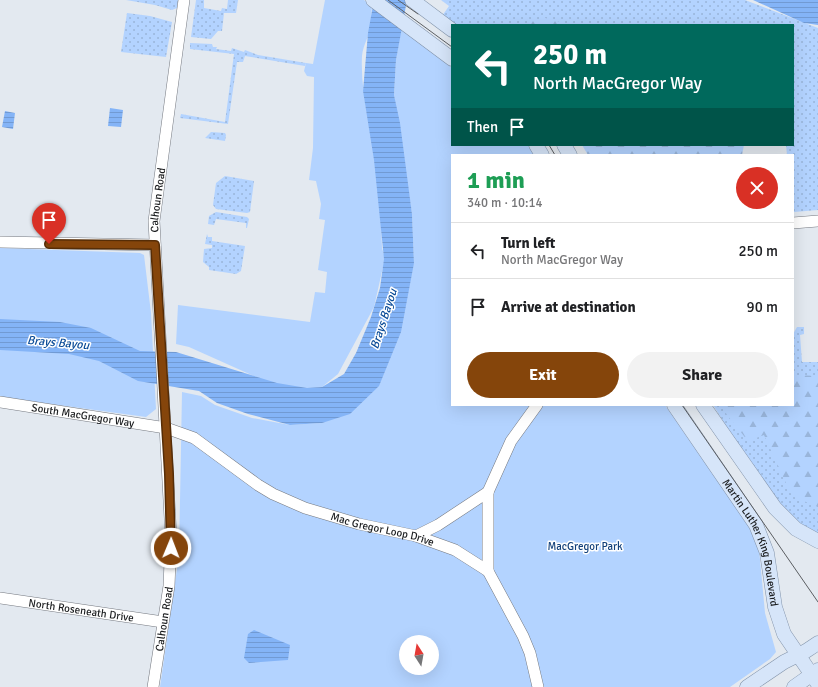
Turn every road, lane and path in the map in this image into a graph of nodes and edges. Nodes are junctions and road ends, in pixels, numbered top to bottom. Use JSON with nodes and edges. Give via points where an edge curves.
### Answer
{"nodes":[{"id":1,"x":184,"y":0,"type":"edge"},
{"id":2,"x":373,"y":0,"type":"edge"},
{"id":3,"x":412,"y":0,"type":"edge"},
{"id":4,"x":451,"y":29,"type":"edge"},
{"id":5,"x":451,"y":57,"type":"edge"},
{"id":6,"x":818,"y":221,"type":"edge"},
{"id":7,"x":794,"y":222,"type":"edge"},
{"id":8,"x":0,"y":242,"type":"edge"},
{"id":9,"x":155,"y":245,"type":"junction"},
{"id":10,"x":0,"y":402,"type":"edge"},
{"id":11,"x":536,"y":406,"type":"edge"},
{"id":12,"x":675,"y":406,"type":"edge"},
{"id":13,"x":704,"y":406,"type":"edge"},
{"id":14,"x":166,"y":428,"type":"junction"},
{"id":15,"x":488,"y":492,"type":"junction"},
{"id":16,"x":416,"y":536,"type":"junction"},
{"id":17,"x":818,"y":541,"type":"edge"},
{"id":18,"x":488,"y":571,"type":"junction"},
{"id":19,"x":0,"y":598,"type":"edge"},
{"id":20,"x":163,"y":622,"type":"junction"},
{"id":21,"x":818,"y":643,"type":"edge"},
{"id":22,"x":797,"y":656,"type":"junction"},
{"id":23,"x":816,"y":676,"type":"edge"},
{"id":24,"x":153,"y":687,"type":"edge"},
{"id":25,"x":538,"y":687,"type":"edge"},
{"id":26,"x":747,"y":687,"type":"edge"},
{"id":27,"x":794,"y":687,"type":"edge"}],
"edges":[{"from":1,"to":9,"type":"street","name":"Calhoun Road","via":[[154,221]]},
{"from":2,"to":5,"type":"main road"},
{"from":3,"to":4,"type":"main road"},
{"from":6,"to":7,"type":"street"},
{"from":8,"to":9,"type":"street"},
{"from":9,"to":14,"type":"street","name":"Calhoun Road"},
{"from":10,"to":14,"type":"street","name":"South MacGregor Way"},
{"from":11,"to":15,"type":"street","via":[[512,441]]},
{"from":12,"to":22,"type":"main road","name":"Martin Luther King Boulevard","via":[[756,525],[767,553],[779,620]]},
{"from":13,"to":17,"type":"main road","via":[[775,508],[796,529]]},
{"from":14,"to":16,"type":"street","name":"Mac Gregor Loop Drive","via":[[194,438],[273,494],[305,508],[360,524]]},
{"from":14,"to":20,"type":"street","name":"Calhoun Road","via":[[171,537],[169,586]]},
{"from":15,"to":16,"type":"street","via":[[438,525]]},
{"from":15,"to":18,"type":"street"},
{"from":16,"to":18,"type":"street","name":"Mac Gregor Loop Drive","via":[[455,550]]},
{"from":18,"to":25,"type":"street","name":"Mac Gregor Loop Drive","via":[[523,636]]},
{"from":19,"to":20,"type":"street","name":"North Roseneath Drive"},
{"from":20,"to":24,"type":"street","name":"Calhoun Road"},
{"from":21,"to":22,"type":"main road"},
{"from":22,"to":23,"type":"main road","name":"Martin Luther King Boulevard"},
{"from":22,"to":26,"type":"main road"},
{"from":23,"to":27,"type":"main road"}]}
